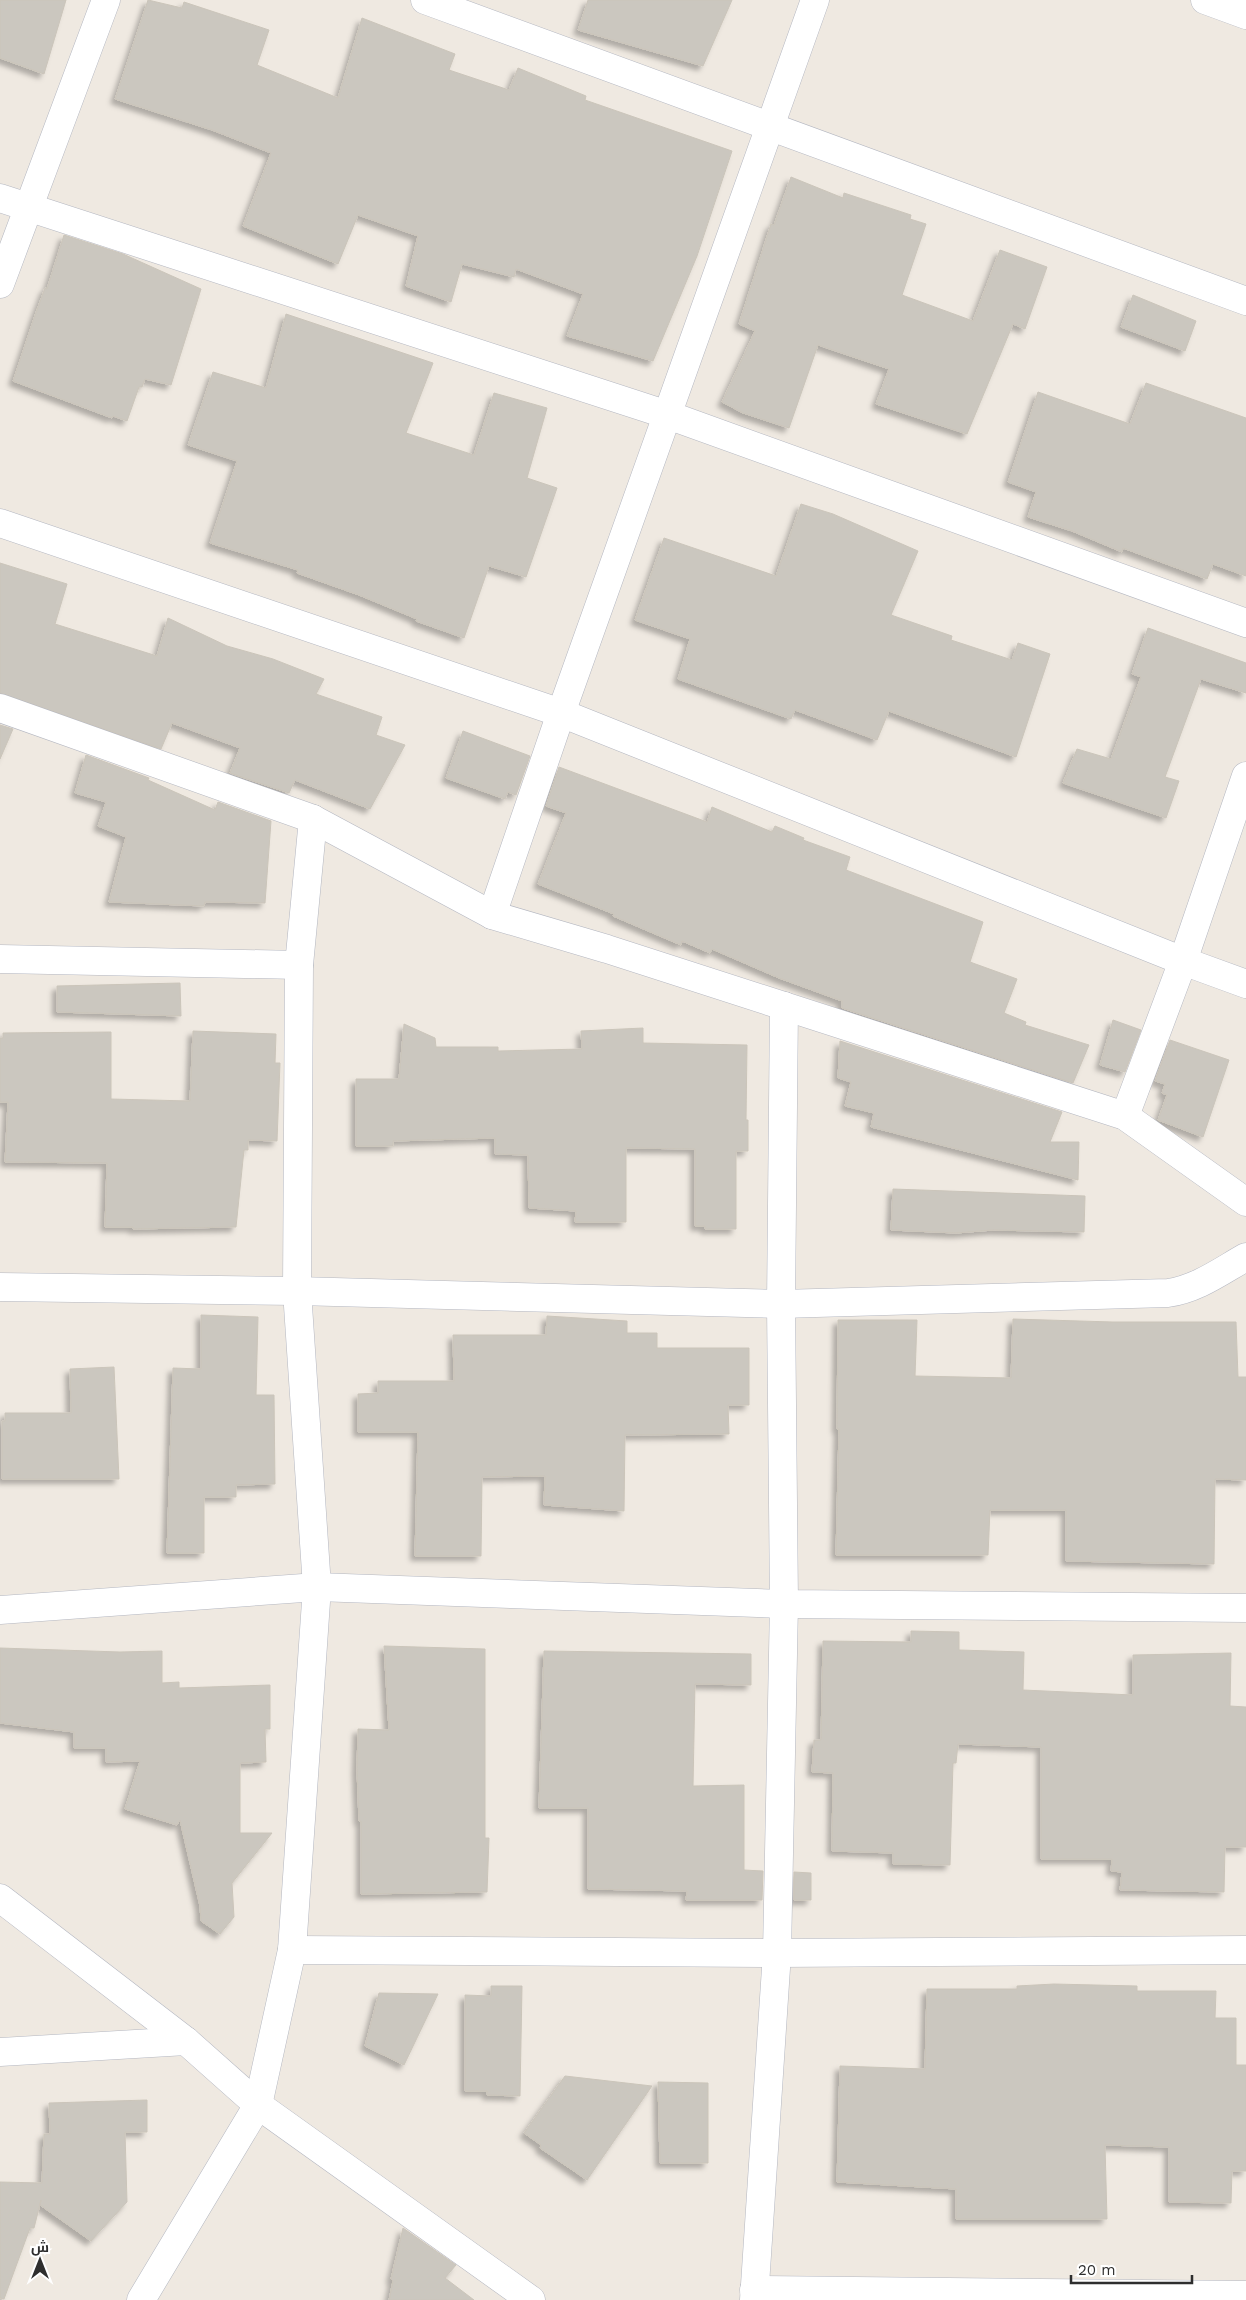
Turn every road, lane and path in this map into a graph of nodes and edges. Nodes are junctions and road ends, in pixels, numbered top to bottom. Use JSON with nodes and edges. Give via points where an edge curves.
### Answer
{"nodes":[{"id":1,"x":106,"y":0,"type":"edge"},
{"id":2,"x":426,"y":0,"type":"edge"},
{"id":3,"x":815,"y":0,"type":"edge"},
{"id":4,"x":1205,"y":0,"type":"edge"},
{"id":5,"x":1246,"y":15,"type":"edge"},
{"id":6,"x":771,"y":127,"type":"junction"},
{"id":7,"x":0,"y":198,"type":"edge"},
{"id":8,"x":27,"y":208,"type":"junction"},
{"id":9,"x":0,"y":284,"type":"edge"},
{"id":10,"x":1246,"y":301,"type":"edge"},
{"id":11,"x":668,"y":415,"type":"junction"},
{"id":12,"x":0,"y":523,"type":"edge"},
{"id":13,"x":1246,"y":623,"type":"edge"},
{"id":14,"x":0,"y":708,"type":"edge"},
{"id":15,"x":561,"y":713,"type":"junction"},
{"id":16,"x":1246,"y":776,"type":"edge"},
{"id":17,"x":314,"y":820,"type":"junction"},
{"id":18,"x":492,"y":915,"type":"junction"},
{"id":19,"x":0,"y":959,"type":"edge"},
{"id":20,"x":1182,"y":961,"type":"junction"},
{"id":21,"x":299,"y":965,"type":"junction"},
{"id":22,"x":1246,"y":984,"type":"edge"},
{"id":23,"x":784,"y":1006,"type":"junction"},
{"id":24,"x":1126,"y":1116,"type":"junction"},
{"id":25,"x":1246,"y":1202,"type":"edge"},
{"id":26,"x":1246,"y":1257,"type":"edge"},
{"id":27,"x":0,"y":1287,"type":"edge"},
{"id":28,"x":297,"y":1291,"type":"junction"},
{"id":29,"x":781,"y":1304,"type":"junction"},
{"id":30,"x":317,"y":1587,"type":"junction"},
{"id":31,"x":784,"y":1604,"type":"junction"},
{"id":32,"x":1246,"y":1608,"type":"edge"},
{"id":33,"x":0,"y":1610,"type":"edge"},
{"id":34,"x":0,"y":1898,"type":"edge"},
{"id":35,"x":292,"y":1950,"type":"junction"},
{"id":36,"x":1246,"y":1950,"type":"edge"},
{"id":37,"x":777,"y":1953,"type":"junction"},
{"id":38,"x":186,"y":2041,"type":"junction"},
{"id":39,"x":0,"y":2052,"type":"edge"},
{"id":40,"x":258,"y":2105,"type":"junction"},
{"id":41,"x":754,"y":2295,"type":"edge"},
{"id":42,"x":1246,"y":2295,"type":"edge"},
{"id":43,"x":141,"y":2300,"type":"edge"},
{"id":44,"x":531,"y":2300,"type":"edge"}],
"edges":[{"from":1,"to":8,"type":"street"},
{"from":2,"to":6,"type":"street"},
{"from":3,"to":6,"type":"street"},
{"from":4,"to":5,"type":"street"},
{"from":6,"to":10,"type":"street"},
{"from":6,"to":11,"type":"street"},
{"from":7,"to":8,"type":"street"},
{"from":8,"to":9,"type":"street"},
{"from":8,"to":11,"type":"street"},
{"from":11,"to":13,"type":"street"},
{"from":11,"to":15,"type":"street"},
{"from":12,"to":15,"type":"street"},
{"from":14,"to":17,"type":"street"},
{"from":15,"to":18,"type":"street"},
{"from":15,"to":20,"type":"street"},
{"from":16,"to":20,"type":"street"},
{"from":17,"to":18,"type":"street"},
{"from":17,"to":21,"type":"street"},
{"from":18,"to":23,"type":"street"},
{"from":19,"to":21,"type":"street"},
{"from":20,"to":22,"type":"street"},
{"from":20,"to":24,"type":"street"},
{"from":21,"to":28,"type":"street"},
{"from":23,"to":24,"type":"street"},
{"from":23,"to":29,"type":"street"},
{"from":24,"to":25,"type":"street"},
{"from":26,"to":29,"type":"street","via":[[1197,1285],[1168,1293]]},
{"from":27,"to":28,"type":"street"},
{"from":28,"to":29,"type":"street"},
{"from":28,"to":30,"type":"street"},
{"from":29,"to":31,"type":"street"},
{"from":30,"to":31,"type":"street"},
{"from":30,"to":33,"type":"street"},
{"from":30,"to":35,"type":"street"},
{"from":31,"to":32,"type":"street"},
{"from":31,"to":37,"type":"street"},
{"from":34,"to":38,"type":"street"},
{"from":35,"to":37,"type":"street"},
{"from":35,"to":40,"type":"street"},
{"from":36,"to":37,"type":"street"},
{"from":37,"to":41,"type":"street"},
{"from":38,"to":39,"type":"street"},
{"from":38,"to":40,"type":"street"},
{"from":40,"to":43,"type":"street"},
{"from":40,"to":44,"type":"street"},
{"from":41,"to":42,"type":"street"}]}
